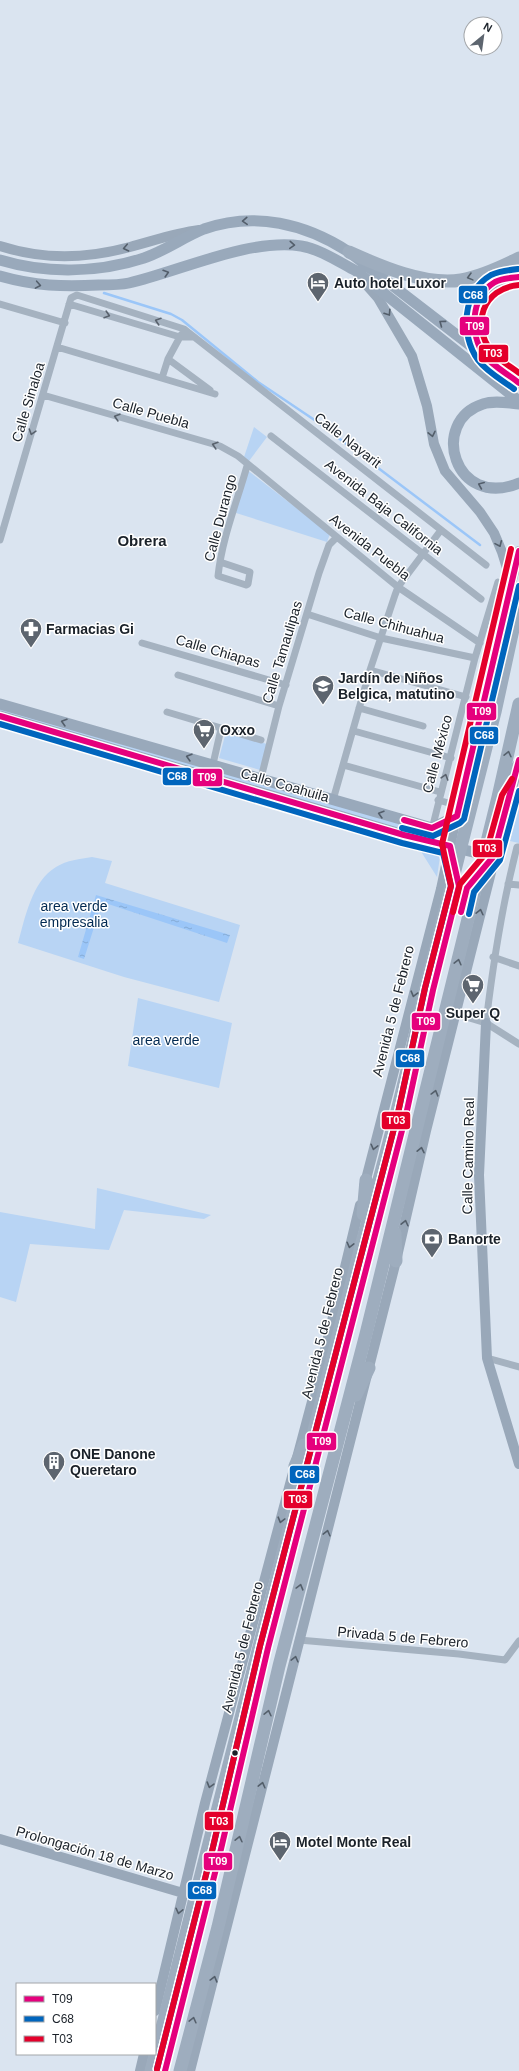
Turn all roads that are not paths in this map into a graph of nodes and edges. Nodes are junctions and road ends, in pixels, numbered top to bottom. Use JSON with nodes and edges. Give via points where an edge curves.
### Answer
{"nodes":[{"id":1,"x":204,"y":229,"type":"junction"},
{"id":2,"x":0,"y":246,"type":"edge"},
{"id":3,"x":349,"y":252,"type":"junction"},
{"id":4,"x":519,"y":258,"type":"edge"},
{"id":5,"x":0,"y":260,"type":"edge"},
{"id":6,"x":356,"y":271,"type":"junction"},
{"id":7,"x":0,"y":276,"type":"edge"},
{"id":8,"x":519,"y":277,"type":"edge"},
{"id":9,"x":74,"y":295,"type":"joint"},
{"id":10,"x":0,"y":304,"type":"edge"},
{"id":11,"x":69,"y":304,"type":"junction"},
{"id":12,"x":65,"y":323,"type":"junction"},
{"id":13,"x":184,"y":329,"type":"junction"},
{"id":14,"x":180,"y":337,"type":"junction"},
{"id":15,"x":193,"y":337,"type":"junction"},
{"id":16,"x":57,"y":347,"type":"junction"},
{"id":17,"x":484,"y":355,"type":"junction"},
{"id":18,"x":168,"y":359,"type":"junction"},
{"id":19,"x":162,"y":378,"type":"junction"},
{"id":20,"x":519,"y":383,"type":"edge"},
{"id":21,"x":43,"y":395,"type":"junction"},
{"id":22,"x":519,"y":402,"type":"edge"},
{"id":23,"x":272,"y":436,"type":"dead end"},
{"id":24,"x":247,"y":466,"type":"junction"},
{"id":25,"x":519,"y":483,"type":"edge"},
{"id":26,"x":441,"y":530,"type":"junction"},
{"id":27,"x":337,"y":537,"type":"junction"},
{"id":28,"x":0,"y":540,"type":"edge"},
{"id":29,"x":519,"y":551,"type":"edge"},
{"id":30,"x":422,"y":554,"type":"junction"},
{"id":31,"x":220,"y":562,"type":"junction"},
{"id":32,"x":486,"y":565,"type":"dead end"},
{"id":33,"x":498,"y":582,"type":"dead end"},
{"id":34,"x":512,"y":582,"type":"junction"},
{"id":35,"x":398,"y":587,"type":"junction"},
{"id":36,"x":481,"y":599,"type":"dead end"},
{"id":37,"x":518,"y":605,"type":"edge"},
{"id":38,"x":307,"y":614,"type":"junction"},
{"id":39,"x":381,"y":638,"type":"junction"},
{"id":40,"x":142,"y":643,"type":"dead end"},
{"id":41,"x":480,"y":643,"type":"junction"},
{"id":42,"x":475,"y":658,"type":"junction"},
{"id":43,"x":370,"y":670,"type":"junction"},
{"id":44,"x":178,"y":675,"type":"dead end"},
{"id":45,"x":286,"y":685,"type":"junction"},
{"id":46,"x":466,"y":696,"type":"junction"},
{"id":47,"x":0,"y":704,"type":"edge"},
{"id":48,"x":519,"y":704,"type":"edge"},
{"id":49,"x":279,"y":706,"type":"junction"},
{"id":50,"x":359,"y":708,"type":"junction"},
{"id":51,"x":167,"y":712,"type":"dead end"},
{"id":52,"x":0,"y":716,"type":"edge"},
{"id":53,"x":423,"y":726,"type":"dead end"},
{"id":54,"x":221,"y":729,"type":"junction"},
{"id":55,"x":354,"y":731,"type":"junction"},
{"id":56,"x":261,"y":740,"type":"dead end"},
{"id":57,"x":450,"y":758,"type":"junction"},
{"id":58,"x":519,"y":760,"type":"edge"},
{"id":59,"x":213,"y":764,"type":"junction"},
{"id":60,"x":343,"y":765,"type":"junction"},
{"id":61,"x":519,"y":765,"type":"edge"},
{"id":62,"x":262,"y":778,"type":"junction"},
{"id":63,"x":519,"y":783,"type":"edge"},
{"id":64,"x":440,"y":792,"type":"junction"},
{"id":65,"x":504,"y":798,"type":"junction"},
{"id":66,"x":333,"y":800,"type":"junction"},
{"id":67,"x":438,"y":800,"type":"junction"},
{"id":68,"x":458,"y":811,"type":"junction"},
{"id":69,"x":432,"y":828,"type":"junction"},
{"id":70,"x":429,"y":841,"type":"junction"},
{"id":71,"x":450,"y":846,"type":"junction"},
{"id":72,"x":518,"y":847,"type":"edge"},
{"id":73,"x":493,"y":856,"type":"junction"},
{"id":74,"x":508,"y":884,"type":"junction"},
{"id":75,"x":519,"y":885,"type":"edge"},
{"id":76,"x":493,"y":957,"type":"junction"},
{"id":77,"x":519,"y":966,"type":"edge"},
{"id":78,"x":456,"y":1014,"type":"junction"},
{"id":79,"x":486,"y":1023,"type":"junction"},
{"id":80,"x":519,"y":1044,"type":"edge"},
{"id":81,"x":366,"y":1180,"type":"junction"},
{"id":82,"x":394,"y":1220,"type":"junction"},
{"id":83,"x":361,"y":1246,"type":"junction"},
{"id":84,"x":396,"y":1261,"type":"junction"},
{"id":85,"x":487,"y":1358,"type":"junction"},
{"id":86,"x":519,"y":1367,"type":"edge"},
{"id":87,"x":369,"y":1368,"type":"junction"},
{"id":88,"x":321,"y":1405,"type":"junction"},
{"id":89,"x":342,"y":1428,"type":"junction"},
{"id":90,"x":519,"y":1464,"type":"edge"},
{"id":91,"x":295,"y":1466,"type":"junction"},
{"id":92,"x":299,"y":1640,"type":"junction"},
{"id":93,"x":519,"y":1641,"type":"edge"},
{"id":94,"x":0,"y":1840,"type":"edge"},
{"id":95,"x":183,"y":1893,"type":"junction"},
{"id":96,"x":156,"y":2007,"type":"edge"},
{"id":97,"x":156,"y":2051,"type":"edge"},
{"id":98,"x":144,"y":2055,"type":"edge"},
{"id":99,"x":155,"y":2055,"type":"edge"},
{"id":100,"x":140,"y":2071,"type":"edge"},
{"id":101,"x":151,"y":2071,"type":"edge"},
{"id":102,"x":180,"y":2071,"type":"edge"},
{"id":103,"x":190,"y":2071,"type":"edge"}],
"edges":[{"from":1,"to":2,"type":"main road","one_way":true,"via":[[181,232],[130,248],[80,257],[50,256]]},
{"from":3,"to":1,"type":"main road","one_way":true,"via":[[328,238],[282,223],[241,221]]},
{"from":1,"to":5,"type":"main road","via":[[145,257],[96,268],[36,269]]},
{"from":4,"to":3,"type":"highway","one_way":true,"via":[[484,274],[461,280],[439,281],[396,271]]},
{"from":17,"to":3,"type":"main road","one_way":true},
{"from":7,"to":6,"type":"main road","one_way":true,"via":[[59,287],[127,284],[248,249],[273,245],[302,246]]},
{"from":6,"to":22,"type":"main road"},
{"from":6,"to":34,"type":"main road","one_way":true,"via":[[378,298],[412,356],[427,406],[434,444],[445,471],[480,512],[494,533]]},
{"from":8,"to":17,"type":"highway","via":[[504,278],[492,284],[482,293],[476,304],[474,327]]},
{"from":9,"to":11,"type":"street","name":"Calle Sinaloa"},
{"from":13,"to":9,"type":"street","name":"Calle Nayarit","one_way":true},
{"from":10,"to":12,"type":"street"},
{"from":11,"to":12,"type":"street","name":"Calle Sinaloa"},
{"from":11,"to":14,"type":"street","one_way":true},
{"from":12,"to":16,"type":"street","name":"Calle Sinaloa"},
{"from":13,"to":14,"type":"street"},
{"from":13,"to":15,"type":"street","name":"Calle Nayarit"},
{"from":14,"to":15,"type":"street"},
{"from":14,"to":18,"type":"street"},
{"from":15,"to":26,"type":"street","name":"Calle Nayarit"},
{"from":16,"to":19,"type":"street"},
{"from":16,"to":21,"type":"street","name":"Calle Sinaloa"},
{"from":17,"to":20,"type":"main road"},
{"from":18,"to":19,"type":"street"},
{"from":18,"to":19,"type":"street","via":[[215,394]]},
{"from":24,"to":21,"type":"street","name":"Calle Puebla","one_way":true,"via":[[238,456],[220,446]]},
{"from":21,"to":28,"type":"street","name":"Calle Sinaloa","one_way":true},
{"from":25,"to":22,"type":"main road","one_way":true,"via":[[501,488],[485,488],[467,478],[454,460],[452,443],[458,425],[468,412],[483,404]]},
{"from":23,"to":30,"type":"street","name":"Avenida Baja California"},
{"from":24,"to":27,"type":"street","name":"Avenida Puebla"},
{"from":24,"to":31,"type":"street","name":"Calle Durango"},
{"from":26,"to":30,"type":"street"},
{"from":26,"to":32,"type":"street","name":"Calle Nayarit"},
{"from":27,"to":35,"type":"street","name":"Avenida Puebla"},
{"from":27,"to":38,"type":"street","name":"Calle Tamaulipas","via":[[329,545]]},
{"from":29,"to":34,"type":"main road","name":"Avenida 5 de Febrero"},
{"from":30,"to":35,"type":"street"},
{"from":30,"to":36,"type":"street","name":"Avenida Baja California"},
{"from":31,"to":31,"type":"street","name":"Calle Durango","via":[[218,577],[246,585],[249,583],[249,571]]},
{"from":33,"to":41,"type":"street","name":"Calle México"},
{"from":34,"to":68,"type":"main road","name":"Avenida 5 de Febrero"},
{"from":35,"to":39,"type":"street"},
{"from":35,"to":41,"type":"street","name":"Avenida Puebla"},
{"from":37,"to":83,"type":"highway","name":"Avenida 5 de Febrero","via":[[495,712]]},
{"from":38,"to":39,"type":"street","name":"Calle Chihuahua"},
{"from":38,"to":45,"type":"street","name":"Calle Tamaulipas"},
{"from":39,"to":42,"type":"street","name":"Calle Chihuahua"},
{"from":39,"to":43,"type":"street"},
{"from":40,"to":45,"type":"street","name":"Calle Chiapas"},
{"from":41,"to":42,"type":"street","name":"Calle México"},
{"from":42,"to":46,"type":"street","name":"Calle México"},
{"from":43,"to":46,"type":"street"},
{"from":43,"to":50,"type":"street"},
{"from":44,"to":49,"type":"street"},
{"from":45,"to":49,"type":"street","name":"Calle Tamaulipas"},
{"from":46,"to":57,"type":"street","name":"Calle México"},
{"from":59,"to":47,"type":"main road","name":"Calle Coahuila","one_way":true},
{"from":65,"to":48,"type":"highway","one_way":true},
{"from":49,"to":62,"type":"street","name":"Calle Tamaulipas"},
{"from":50,"to":53,"type":"street"},
{"from":50,"to":55,"type":"street"},
{"from":51,"to":54,"type":"street"},
{"from":52,"to":70,"type":"main road","name":"Calle Coahuila"},
{"from":54,"to":56,"type":"street"},
{"from":54,"to":59,"type":"street"},
{"from":55,"to":57,"type":"street"},
{"from":55,"to":60,"type":"street"},
{"from":64,"to":57,"type":"street","name":"Calle México","one_way":true},
{"from":58,"to":65,"type":"main road"},
{"from":59,"to":62,"type":"main road","name":"Calle Coahuila"},
{"from":60,"to":64,"type":"street"},
{"from":60,"to":66,"type":"street"},
{"from":61,"to":65,"type":"highway"},
{"from":62,"to":66,"type":"main road","name":"Calle Coahuila"},
{"from":63,"to":65,"type":"main road"},
{"from":64,"to":67,"type":"street","name":"Calle México"},
{"from":65,"to":73,"type":"main road"},
{"from":82,"to":65,"type":"highway","one_way":true,"via":[[449,1000]]},
{"from":69,"to":66,"type":"main road","name":"Calle Coahuila","one_way":true},
{"from":67,"to":68,"type":"street"},
{"from":67,"to":69,"type":"street","name":"Calle México"},
{"from":68,"to":69,"type":"main road"},
{"from":68,"to":71,"type":"main road","name":"Avenida 5 de Febrero"},
{"from":69,"to":70,"type":"street","name":"Calle México"},
{"from":70,"to":71,"type":"main road","name":"Calle Coahuila"},
{"from":71,"to":73,"type":"main road","name":"Calle Coahuila"},
{"from":71,"to":81,"type":"main road","name":"Avenida 5 de Febrero","one_way":true,"via":[[442,889]]},
{"from":72,"to":74,"type":"street","name":"Calle Camino Real"},
{"from":78,"to":73,"type":"main road","one_way":true},
{"from":74,"to":75,"type":"street"},
{"from":74,"to":76,"type":"street","name":"Calle Camino Real"},
{"from":76,"to":77,"type":"street"},
{"from":76,"to":79,"type":"street","name":"Calle Camino Real"},
{"from":78,"to":79,"type":"street"},
{"from":84,"to":78,"type":"main road","one_way":true},
{"from":79,"to":80,"type":"street"},
{"from":79,"to":85,"type":"main road","name":"Calle Camino Real","via":[[479,1175]]},
{"from":81,"to":83,"type":"highway"},
{"from":81,"to":91,"type":"main road","name":"Avenida 5 de Febrero","one_way":true},
{"from":82,"to":84,"type":"highway"},
{"from":82,"to":89,"type":"highway"},
{"from":83,"to":88,"type":"highway","name":"Avenida 5 de Febrero"},
{"from":84,"to":87,"type":"main road"},
{"from":85,"to":86,"type":"street"},
{"from":85,"to":90,"type":"main road","name":"Calle Camino Real"},
{"from":87,"to":89,"type":"highway"},
{"from":92,"to":87,"type":"main road","one_way":true},
{"from":88,"to":91,"type":"highway"},
{"from":88,"to":97,"type":"highway","name":"Avenida 5 de Febrero"},
{"from":102,"to":89,"type":"highway","one_way":true,"via":[[218,1927],[279,1666]]},
{"from":91,"to":95,"type":"main road","name":"Avenida 5 de Febrero","one_way":true},
{"from":92,"to":93,"type":"street","name":"Privada 5 de Febrero","via":[[505,1660]]},
{"from":103,"to":92,"type":"main road","one_way":true},
{"from":94,"to":95,"type":"main road","name":"Prolongación 18 de Marzo"},
{"from":95,"to":96,"type":"main road","name":"Avenida 5 de Febrero","one_way":true},
{"from":98,"to":100,"type":"main road"},
{"from":99,"to":101,"type":"highway","name":"Avenida 5 de Febrero"}]}
